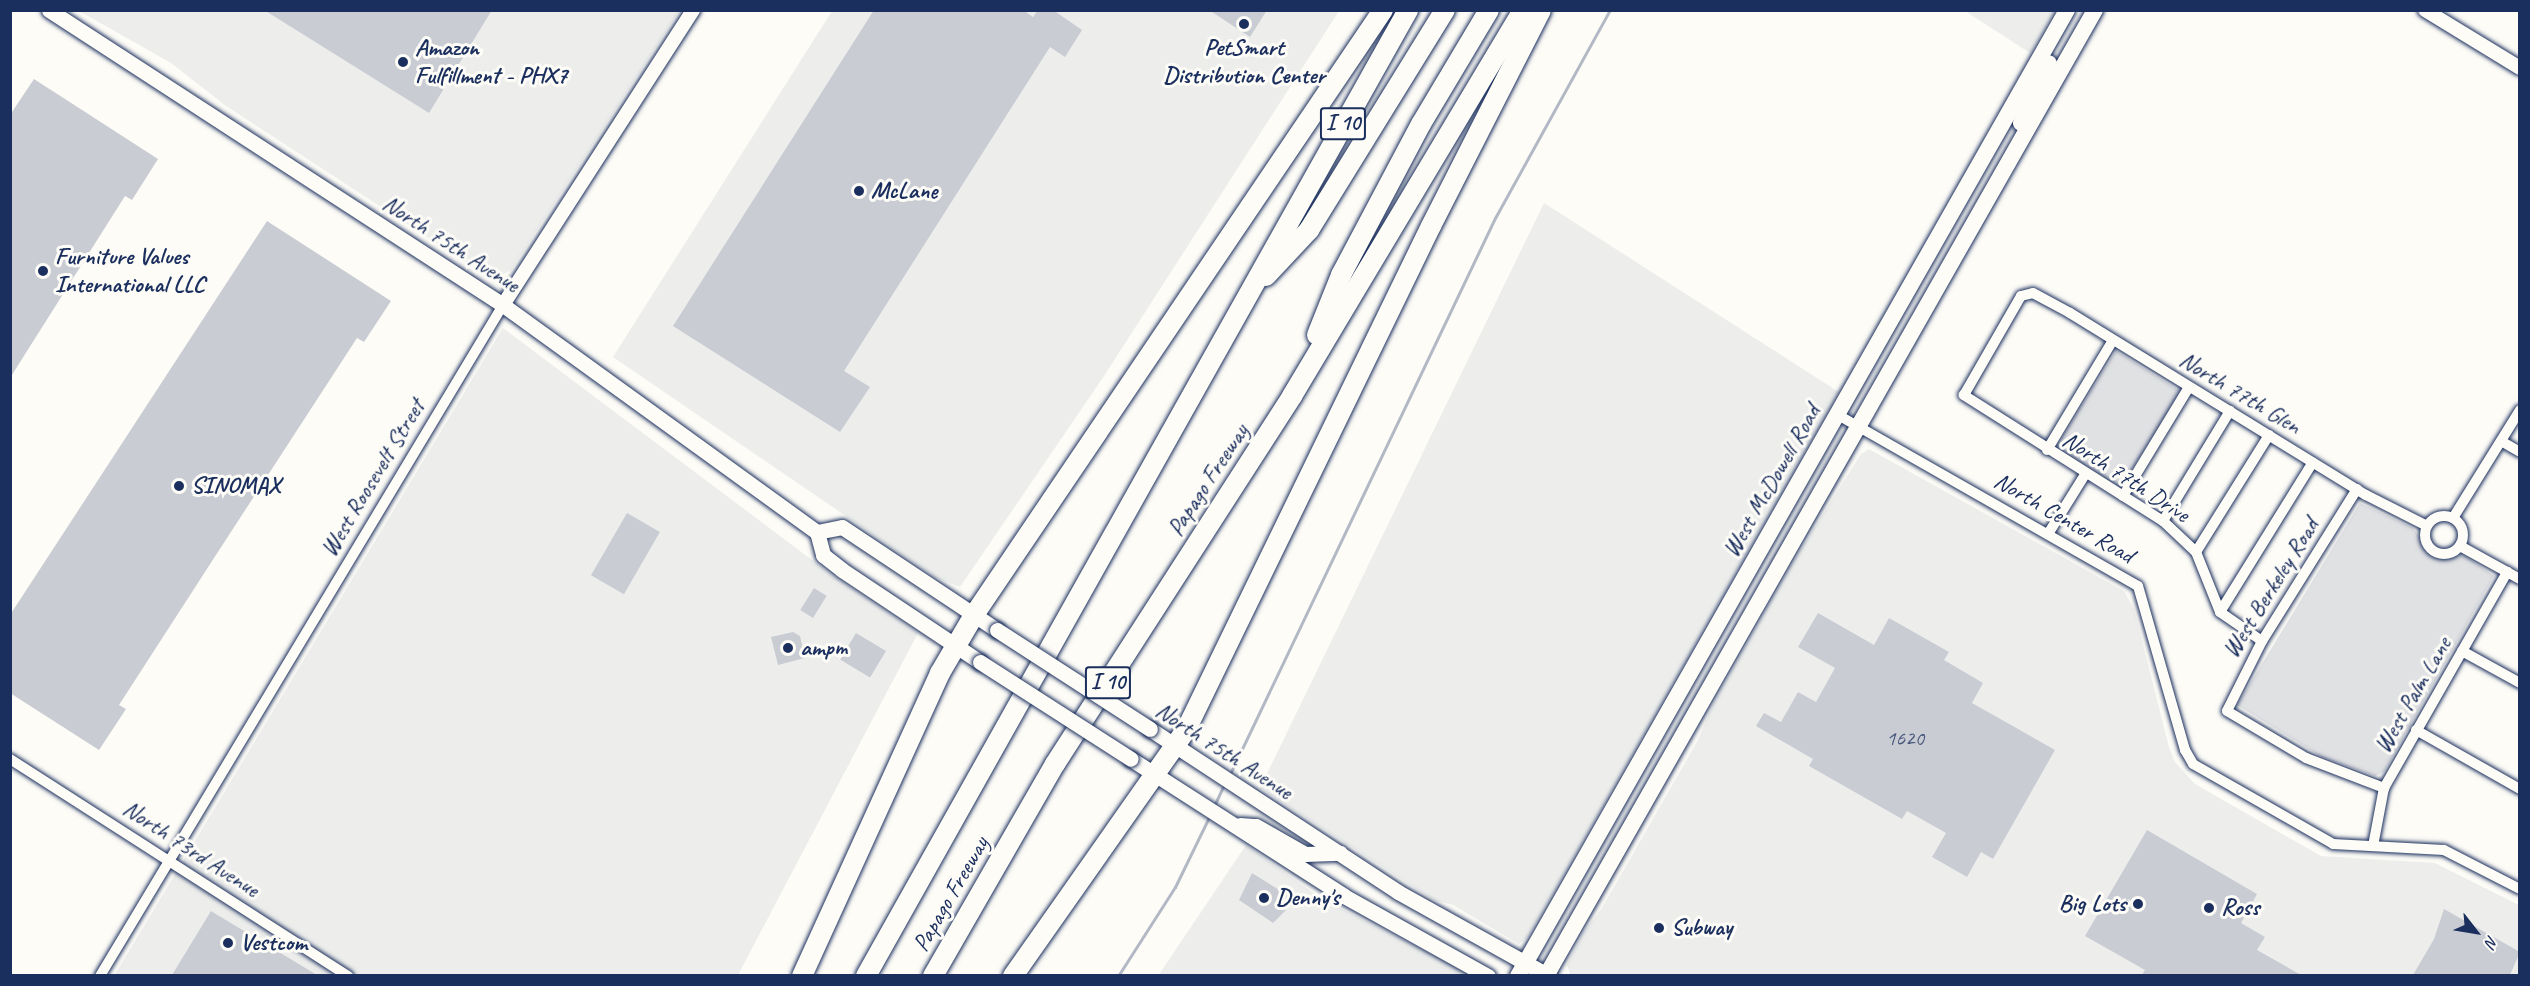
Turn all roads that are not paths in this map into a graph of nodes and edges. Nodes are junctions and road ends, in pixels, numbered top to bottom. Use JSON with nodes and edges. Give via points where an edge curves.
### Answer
{"nodes":[{"id":1,"x":49,"y":10,"type":"edge"},
{"id":2,"x":693,"y":10,"type":"edge"},
{"id":3,"x":1383,"y":10,"type":"edge"},
{"id":4,"x":1408,"y":10,"type":"edge"},
{"id":5,"x":1445,"y":10,"type":"edge"},
{"id":6,"x":1489,"y":10,"type":"edge"},
{"id":7,"x":1523,"y":10,"type":"edge"},
{"id":8,"x":1541,"y":10,"type":"edge"},
{"id":9,"x":2067,"y":10,"type":"edge"},
{"id":10,"x":2095,"y":10,"type":"edge"},
{"id":11,"x":2425,"y":10,"type":"edge"},
{"id":12,"x":2442,"y":15,"type":"edge"},
{"id":13,"x":2048,"y":44,"type":"junction"},
{"id":14,"x":2520,"y":68,"type":"edge"},
{"id":15,"x":2019,"y":142,"type":"junction"},
{"id":16,"x":1969,"y":182,"type":"junction"},
{"id":17,"x":1989,"y":195,"type":"junction"},
{"id":18,"x":1245,"y":299,"type":"junction"},
{"id":19,"x":503,"y":305,"type":"junction"},
{"id":20,"x":2113,"y":340,"type":"junction"},
{"id":21,"x":2190,"y":387,"type":"junction"},
{"id":22,"x":1964,"y":395,"type":"joint"},
{"id":23,"x":1292,"y":396,"type":"junction"},
{"id":24,"x":2520,"y":410,"type":"edge"},
{"id":25,"x":2230,"y":411,"type":"junction"},
{"id":26,"x":1838,"y":415,"type":"junction"},
{"id":27,"x":1858,"y":426,"type":"junction"},
{"id":28,"x":2269,"y":435,"type":"junction"},
{"id":29,"x":2501,"y":441,"type":"junction"},
{"id":30,"x":2047,"y":450,"type":"junction"},
{"id":31,"x":2520,"y":452,"type":"edge"},
{"id":32,"x":2313,"y":462,"type":"junction"},
{"id":33,"x":2086,"y":473,"type":"junction"},
{"id":34,"x":2357,"y":489,"type":"junction"},
{"id":35,"x":2123,"y":496,"type":"junction"},
{"id":36,"x":2453,"y":518,"type":"junction"},
{"id":37,"x":2163,"y":521,"type":"junction"},
{"id":38,"x":2427,"y":526,"type":"junction"},
{"id":39,"x":817,"y":532,"type":"junction"},
{"id":40,"x":2048,"y":534,"type":"junction"},
{"id":41,"x":2460,"y":546,"type":"junction"},
{"id":42,"x":2196,"y":552,"type":"junction"},
{"id":43,"x":2507,"y":572,"type":"junction"},
{"id":44,"x":2520,"y":579,"type":"edge"},
{"id":45,"x":2220,"y":612,"type":"junction"},
{"id":46,"x":974,"y":615,"type":"junction"},
{"id":47,"x":2262,"y":641,"type":"junction"},
{"id":48,"x":956,"y":645,"type":"junction"},
{"id":49,"x":2463,"y":651,"type":"junction"},
{"id":50,"x":2520,"y":684,"type":"edge"},
{"id":51,"x":2416,"y":730,"type":"junction"},
{"id":52,"x":1175,"y":746,"type":"junction"},
{"id":53,"x":10,"y":759,"type":"edge"},
{"id":54,"x":1156,"y":776,"type":"junction"},
{"id":55,"x":2384,"y":788,"type":"junction"},
{"id":56,"x":2520,"y":789,"type":"edge"},
{"id":57,"x":1231,"y":822,"type":"junction"},
{"id":58,"x":2373,"y":846,"type":"junction"},
{"id":59,"x":1340,"y":853,"type":"junction"},
{"id":60,"x":169,"y":860,"type":"junction"},
{"id":61,"x":2520,"y":889,"type":"edge"},
{"id":62,"x":1522,"y":969,"type":"edge"},
{"id":63,"x":100,"y":975,"type":"edge"},
{"id":64,"x":348,"y":975,"type":"edge"},
{"id":65,"x":802,"y":975,"type":"edge"},
{"id":66,"x":866,"y":975,"type":"edge"},
{"id":67,"x":933,"y":975,"type":"edge"},
{"id":68,"x":1013,"y":975,"type":"edge"},
{"id":69,"x":1488,"y":975,"type":"edge"},
{"id":70,"x":1548,"y":975,"type":"edge"}],
"edges":[{"from":1,"to":19,"type":"main road","name":"North 75th Avenue"},
{"from":2,"to":19,"type":"street","name":"West Roosevelt Street"},
{"from":3,"to":46,"type":"highway"},
{"from":4,"to":18,"type":"highway","name":"Papago Freeway","number":"I 10"},
{"from":5,"to":18,"type":"highway","via":[[1309,230]]},
{"from":6,"to":23,"type":"highway","via":[[1421,124],[1341,276]]},
{"from":7,"to":23,"type":"highway","name":"Papago Freeway","number":"I 10"},
{"from":8,"to":52,"type":"highway"},
{"from":9,"to":13,"type":"main road","name":"West McDowell Road"},
{"from":10,"to":15,"type":"main road","name":"West McDowell Road"},
{"from":11,"to":12,"type":"street"},
{"from":12,"to":14,"type":"street"},
{"from":13,"to":15,"type":"main road","via":[[2050,58],[2022,115]]},
{"from":13,"to":16,"type":"main road","name":"West McDowell Road"},
{"from":15,"to":17,"type":"main road","name":"West McDowell Road"},
{"from":16,"to":17,"type":"main road"},
{"from":16,"to":26,"type":"main road","name":"West McDowell Road"},
{"from":17,"to":27,"type":"main road","name":"West McDowell Road"},
{"from":18,"to":66,"type":"highway","name":"Papago Freeway","number":"I 10","via":[[1065,627]]},
{"from":19,"to":39,"type":"main road","name":"North 75th Avenue"},
{"from":19,"to":60,"type":"street","name":"West Roosevelt Street"},
{"from":20,"to":21,"type":"street","name":"North 77th Glen"},
{"from":20,"to":22,"type":"street","name":"North 77th Glen","via":[[2033,293],[2014,303]]},
{"from":20,"to":30,"type":"street"},
{"from":21,"to":25,"type":"street","name":"North 77th Glen"},
{"from":21,"to":35,"type":"street"},
{"from":22,"to":30,"type":"street","name":"North 77th Drive"},
{"from":23,"to":67,"type":"highway","name":"Papago Freeway","number":"I 10","via":[[1056,764]]},
{"from":24,"to":29,"type":"street"},
{"from":25,"to":28,"type":"street","name":"North 77th Glen"},
{"from":25,"to":37,"type":"street"},
{"from":26,"to":27,"type":"street","name":"North Center Road"},
{"from":26,"to":62,"type":"main road","name":"West McDowell Road"},
{"from":27,"to":40,"type":"street","name":"North Center Road"},
{"from":27,"to":70,"type":"main road","name":"West McDowell Road"},
{"from":28,"to":32,"type":"street","name":"North 77th Glen"},
{"from":28,"to":42,"type":"street"},
{"from":29,"to":31,"type":"street"},
{"from":29,"to":36,"type":"street"},
{"from":30,"to":33,"type":"street","name":"North 77th Drive"},
{"from":32,"to":34,"type":"street","name":"North 77th Glen"},
{"from":32,"to":45,"type":"street"},
{"from":33,"to":35,"type":"street","name":"North 77th Drive"},
{"from":33,"to":40,"type":"street"},
{"from":34,"to":38,"type":"street","name":"North 77th Glen"},
{"from":34,"to":47,"type":"street","name":"West Berkeley Road"},
{"from":35,"to":37,"type":"street","name":"North 77th Drive"},
{"from":36,"to":38,"type":"street","via":[[2435,518]]},
{"from":36,"to":41,"type":"street","via":[[2463,533]]},
{"from":37,"to":42,"type":"street","name":"North 77th Drive"},
{"from":38,"to":41,"type":"street","via":[[2426,542],[2434,552],[2448,554]]},
{"from":39,"to":46,"type":"main road","name":"North 75th Avenue","via":[[842,527]]},
{"from":39,"to":48,"type":"main road","via":[[823,555]]},
{"from":40,"to":58,"type":"street","name":"North Center Road","via":[[2138,586],[2185,750],[2193,764],[2319,838],[2344,848]]},
{"from":41,"to":43,"type":"street"},
{"from":42,"to":45,"type":"street","name":"North 77th Drive"},
{"from":43,"to":44,"type":"street"},
{"from":43,"to":49,"type":"street","name":"West Palm Lane"},
{"from":45,"to":47,"type":"street"},
{"from":46,"to":48,"type":"highway"},
{"from":46,"to":52,"type":"main road","name":"North 75th Avenue","bridge":true},
{"from":47,"to":55,"type":"street","name":"West Berkeley Road","via":[[2227,711],[2306,758]]},
{"from":48,"to":54,"type":"main road","bridge":true},
{"from":48,"to":65,"type":"highway"},
{"from":49,"to":50,"type":"street"},
{"from":49,"to":51,"type":"street","name":"West Palm Lane"},
{"from":51,"to":55,"type":"street","name":"West Palm Lane"},
{"from":51,"to":56,"type":"street"},
{"from":52,"to":54,"type":"highway"},
{"from":52,"to":59,"type":"main road","name":"North 75th Avenue"},
{"from":53,"to":60,"type":"street","name":"North 73rd Avenue"},
{"from":54,"to":57,"type":"main road"},
{"from":54,"to":68,"type":"highway"},
{"from":55,"to":58,"type":"street","name":"West Palm Lane"},
{"from":57,"to":59,"type":"main road","via":[[1256,826],[1305,854]]},
{"from":57,"to":69,"type":"main road","via":[[1344,896]]},
{"from":58,"to":61,"type":"street","name":"North Center Road","via":[[2444,850]]},
{"from":59,"to":62,"type":"main road","name":"North 75th Avenue"},
{"from":60,"to":63,"type":"street","name":"West Roosevelt Street"},
{"from":60,"to":64,"type":"street","name":"North 73rd Avenue"},
{"from":62,"to":70,"type":"main road","name":"North 75th Avenue"}]}
